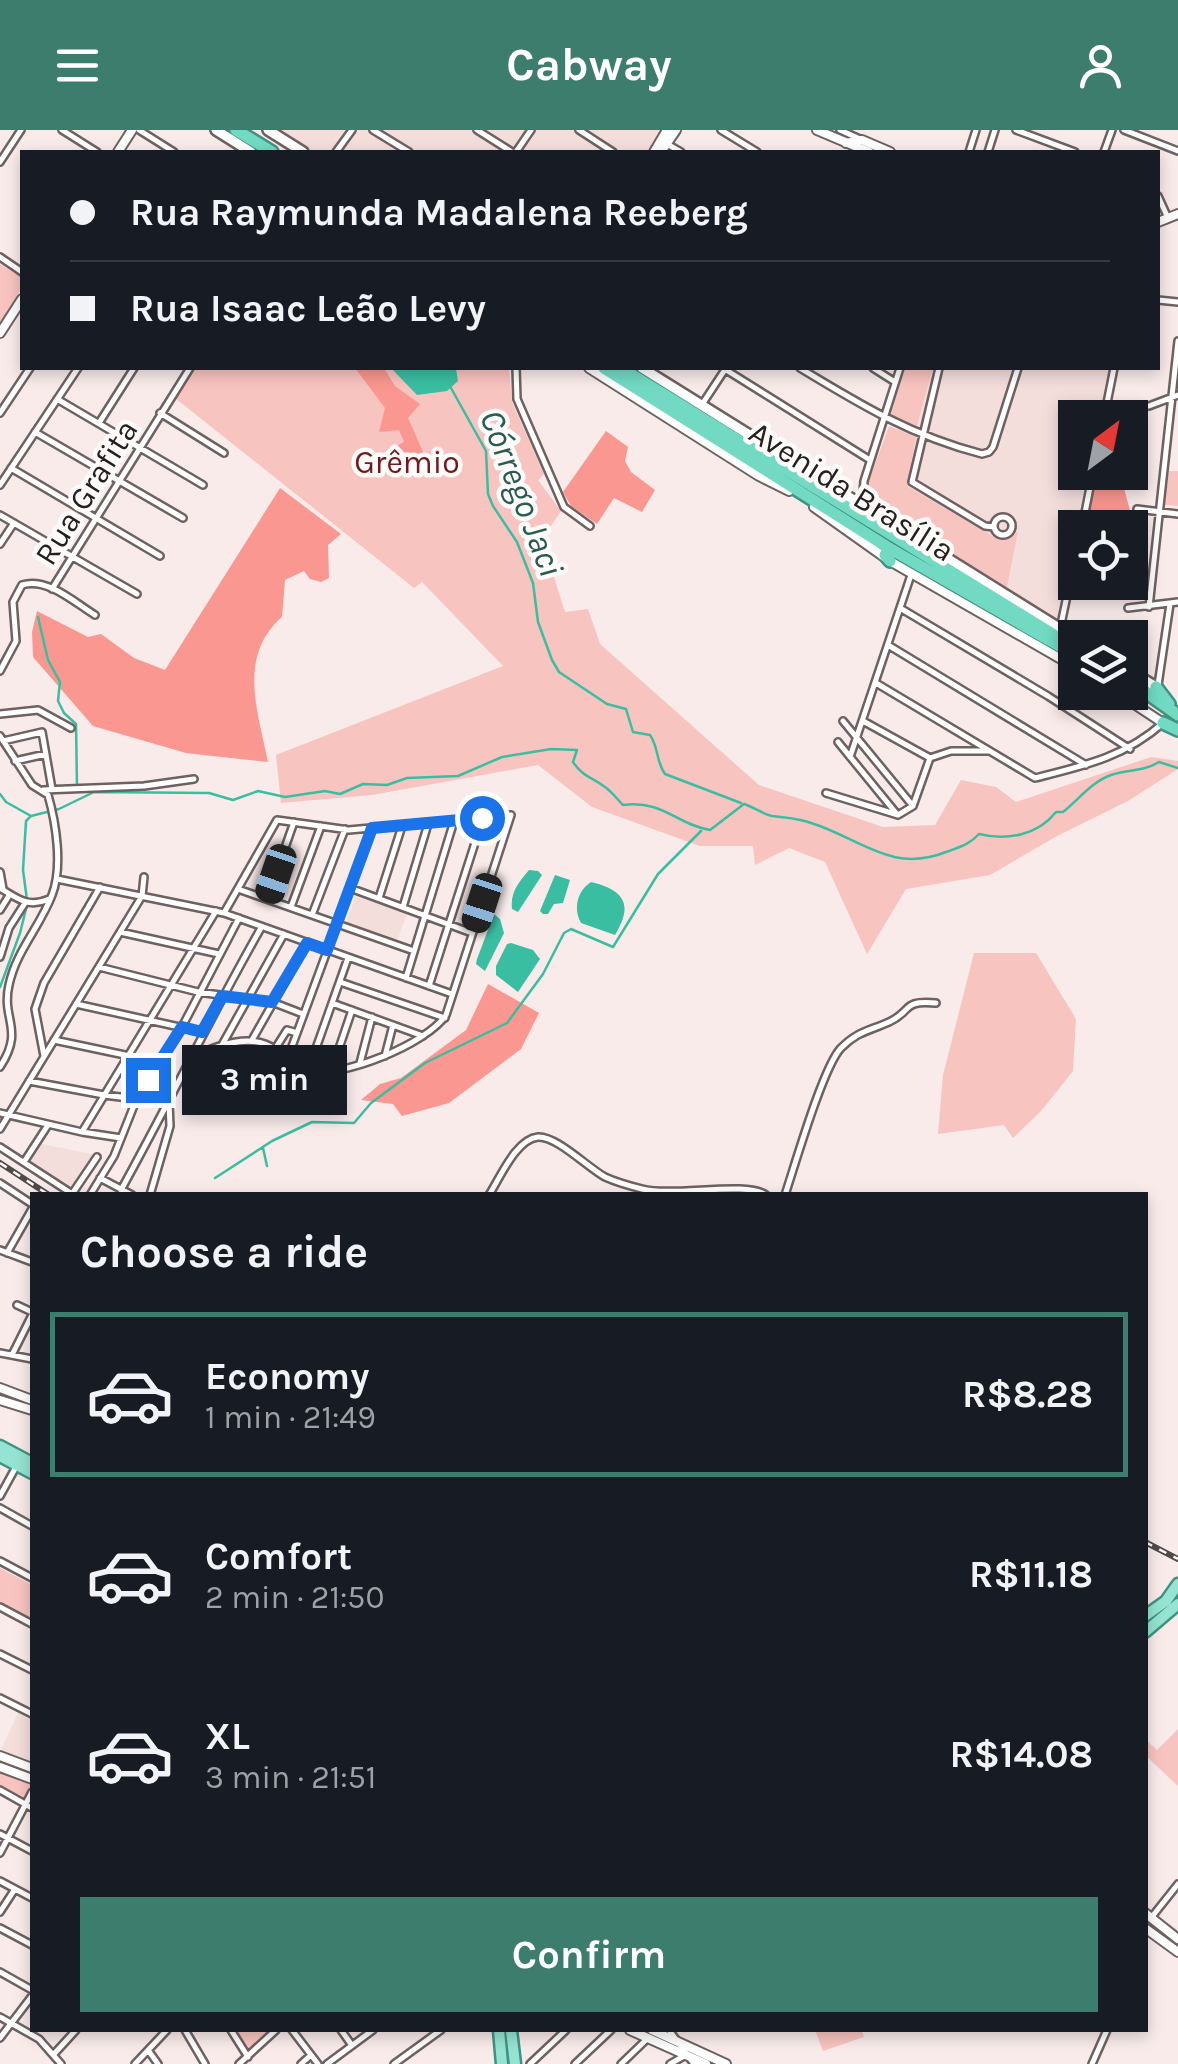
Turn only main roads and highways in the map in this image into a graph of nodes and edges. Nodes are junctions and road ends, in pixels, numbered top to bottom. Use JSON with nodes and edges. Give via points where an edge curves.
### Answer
{"nodes":[{"id":1,"x":216,"y":130,"type":"edge"},
{"id":2,"x":236,"y":130,"type":"edge"},
{"id":3,"x":246,"y":130,"type":"edge"},
{"id":4,"x":268,"y":130,"type":"edge"},
{"id":5,"x":247,"y":150,"type":"edge"},
{"id":6,"x":269,"y":150,"type":"edge"},
{"id":7,"x":277,"y":150,"type":"edge"},
{"id":8,"x":300,"y":150,"type":"edge"},
{"id":9,"x":607,"y":370,"type":"edge"},
{"id":10,"x":624,"y":370,"type":"edge"},
{"id":11,"x":645,"y":370,"type":"edge"},
{"id":12,"x":673,"y":411,"type":"junction"},
{"id":13,"x":694,"y":435,"type":"road end"},
{"id":14,"x":738,"y":462,"type":"road end"},
{"id":15,"x":775,"y":476,"type":"junction"},
{"id":16,"x":814,"y":480,"type":"junction"},
{"id":17,"x":830,"y":508,"type":"junction"},
{"id":18,"x":856,"y":535,"type":"road end"},
{"id":19,"x":889,"y":554,"type":"junction"},
{"id":20,"x":937,"y":564,"type":"junction"},
{"id":21,"x":912,"y":572,"type":"road end"},
{"id":22,"x":944,"y":581,"type":"junction"},
{"id":23,"x":1058,"y":628,"type":"edge"},
{"id":24,"x":1058,"y":637,"type":"edge"},
{"id":25,"x":1058,"y":646,"type":"edge"},
{"id":26,"x":1148,"y":683,"type":"edge"},
{"id":27,"x":1156,"y":687,"type":"joint"},
{"id":28,"x":1148,"y":689,"type":"edge"},
{"id":29,"x":1148,"y":703,"type":"edge"},
{"id":30,"x":1178,"y":715,"type":"edge"},
{"id":31,"x":1163,"y":723,"type":"road end"},
{"id":32,"x":1178,"y":726,"type":"edge"},
{"id":33,"x":0,"y":1446,"type":"edge"},
{"id":34,"x":0,"y":1456,"type":"edge"},
{"id":35,"x":30,"y":1461,"type":"edge"},
{"id":36,"x":30,"y":1472,"type":"edge"},
{"id":37,"x":1178,"y":1584,"type":"edge"},
{"id":38,"x":1177,"y":1606,"type":"edge"},
{"id":39,"x":1148,"y":1614,"type":"edge"},
{"id":40,"x":1148,"y":1630,"type":"edge"},
{"id":41,"x":499,"y":2032,"type":"edge"},
{"id":42,"x":512,"y":2032,"type":"edge"},
{"id":43,"x":516,"y":2062,"type":"edge"},
{"id":44,"x":502,"y":2064,"type":"edge"}],
"edges":[{"from":1,"to":5,"type":"main road"},
{"from":2,"to":6,"type":"highway"},
{"from":3,"to":7,"type":"highway"},
{"from":4,"to":8,"type":"main road"},
{"from":9,"to":12,"type":"highway","name":"Avenida Brasília"},
{"from":10,"to":16,"type":"highway","name":"Avenida Brasília"},
{"from":11,"to":16,"type":"main road"},
{"from":12,"to":13,"type":"highway"},
{"from":12,"to":15,"type":"highway","name":"Avenida Brasília"},
{"from":14,"to":15,"type":"highway"},
{"from":15,"to":16,"type":"highway"},
{"from":15,"to":17,"type":"highway","name":"Avenida Brasília"},
{"from":16,"to":20,"type":"highway","name":"Avenida Brasília","via":[[849,510]]},
{"from":16,"to":23,"type":"main road"},
{"from":17,"to":18,"type":"highway"},
{"from":17,"to":19,"type":"highway","name":"Avenida Brasília"},
{"from":19,"to":20,"type":"highway","via":[[899,548]]},
{"from":19,"to":22,"type":"highway","name":"Avenida Brasília"},
{"from":20,"to":24,"type":"highway","name":"Avenida Brasília"},
{"from":21,"to":22,"type":"highway","via":[[920,568]]},
{"from":22,"to":25,"type":"highway","name":"Avenida Brasília"},
{"from":26,"to":27,"type":"main road"},
{"from":27,"to":30,"type":"highway"},
{"from":28,"to":30,"type":"highway"},
{"from":29,"to":32,"type":"highway"},
{"from":31,"to":32,"type":"highway"},
{"from":33,"to":35,"type":"main road"},
{"from":34,"to":36,"type":"main road"},
{"from":37,"to":39,"type":"main road"},
{"from":38,"to":40,"type":"main road"},
{"from":41,"to":44,"type":"main road"},
{"from":42,"to":43,"type":"main road"}]}
